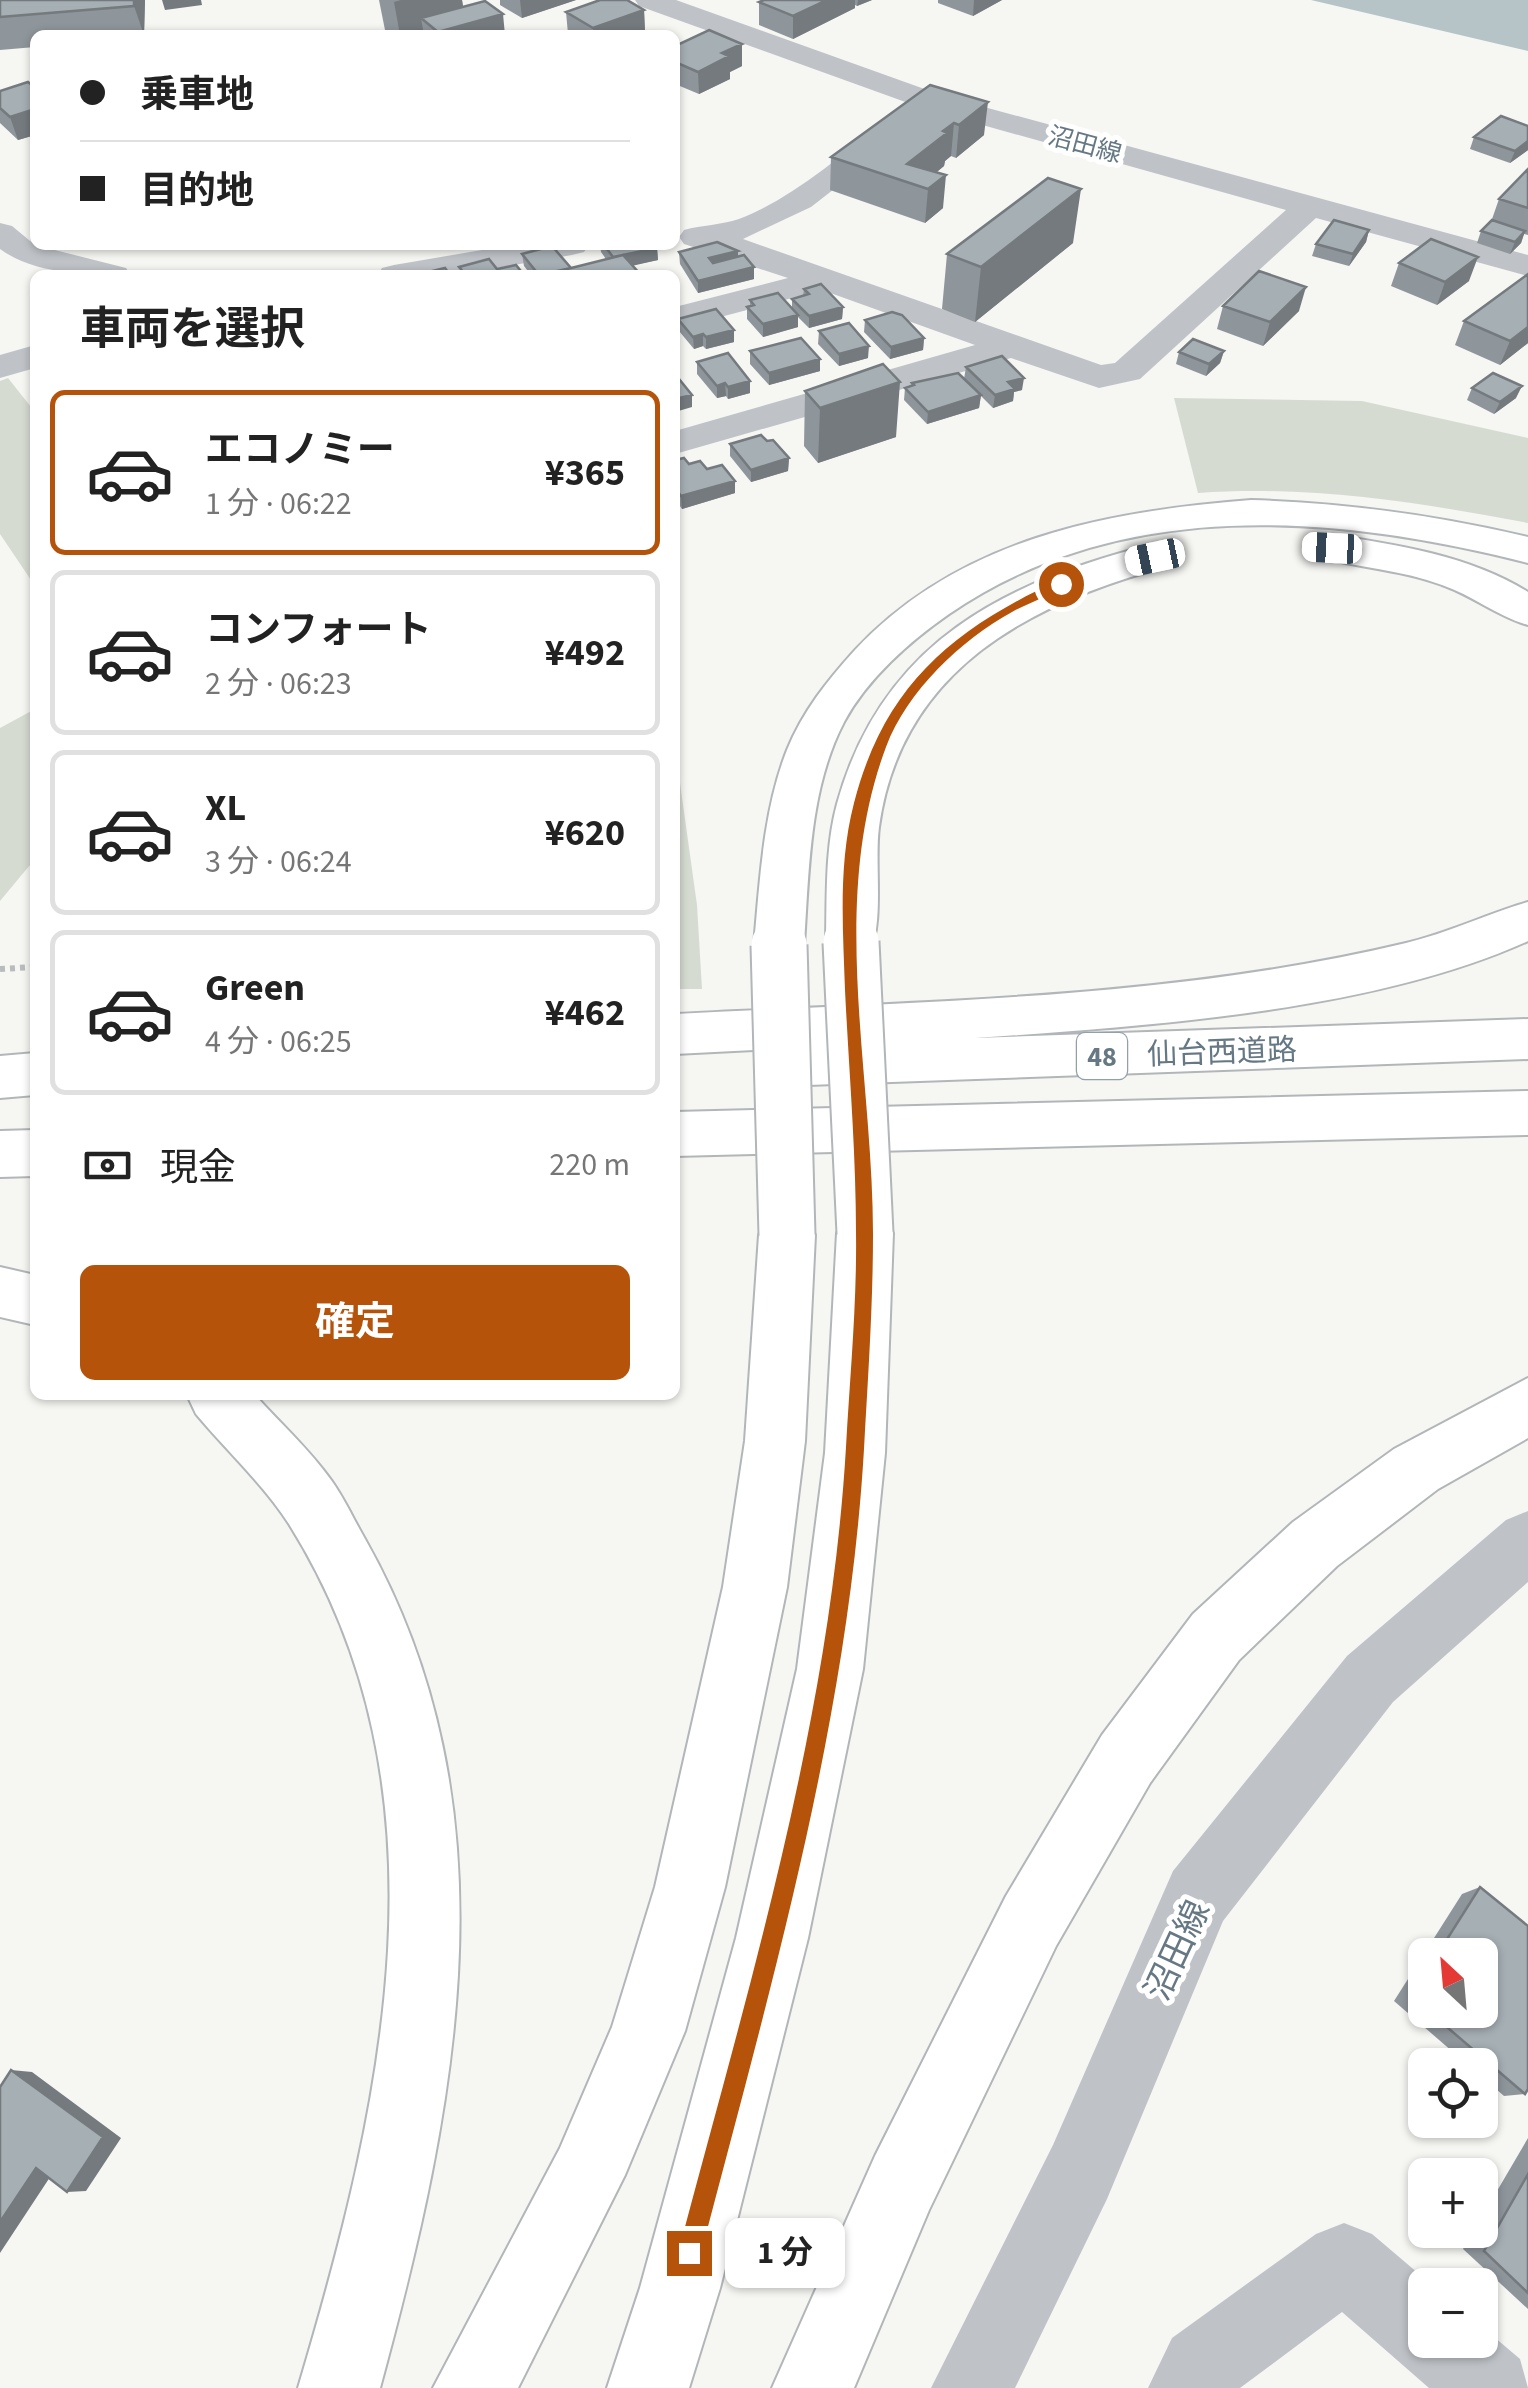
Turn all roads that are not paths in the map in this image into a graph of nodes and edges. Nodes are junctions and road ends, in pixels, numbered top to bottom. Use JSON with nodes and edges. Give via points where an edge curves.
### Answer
{"nodes":[{"id":1,"x":648,"y":0,"type":"edge"},
{"id":2,"x":932,"y":102,"type":"junction"},
{"id":3,"x":1310,"y":206,"type":"junction"},
{"id":4,"x":0,"y":233,"type":"edge"},
{"id":5,"x":690,"y":237,"type":"edge"},
{"id":6,"x":542,"y":250,"type":"edge"},
{"id":7,"x":1528,"y":266,"type":"edge"},
{"id":8,"x":97,"y":270,"type":"edge"},
{"id":9,"x":424,"y":270,"type":"edge"},
{"id":10,"x":825,"y":279,"type":"junction"},
{"id":11,"x":680,"y":317,"type":"edge"},
{"id":12,"x":1012,"y":346,"type":"junction"},
{"id":13,"x":30,"y":358,"type":"edge"},
{"id":14,"x":0,"y":367,"type":"edge"},
{"id":15,"x":680,"y":442,"type":"edge"},
{"id":16,"x":1528,"y":550,"type":"edge"},
{"id":17,"x":1528,"y":612,"type":"edge"},
{"id":18,"x":1528,"y":920,"type":"edge"},
{"id":19,"x":680,"y":1034,"type":"edge"},
{"id":20,"x":1528,"y":1039,"type":"edge"},
{"id":21,"x":680,"y":1068,"type":"edge"},
{"id":22,"x":30,"y":1074,"type":"edge"},
{"id":23,"x":0,"y":1077,"type":"edge"},
{"id":24,"x":30,"y":1085,"type":"edge"},
{"id":25,"x":0,"y":1086,"type":"edge"},
{"id":26,"x":1528,"y":1113,"type":"edge"},
{"id":27,"x":680,"y":1134,"type":"edge"},
{"id":28,"x":30,"y":1153,"type":"edge"},
{"id":29,"x":0,"y":1154,"type":"edge"},
{"id":30,"x":0,"y":1292,"type":"edge"},
{"id":31,"x":30,"y":1299,"type":"edge"},
{"id":32,"x":222,"y":1400,"type":"edge"},
{"id":33,"x":1528,"y":1406,"type":"edge"},
{"id":34,"x":1528,"y":1540,"type":"edge"},
{"id":35,"x":1408,"y":2317,"type":"edge"},
{"id":36,"x":1456,"y":2358,"type":"edge"},
{"id":37,"x":340,"y":2388,"type":"edge"},
{"id":38,"x":474,"y":2388,"type":"edge"},
{"id":39,"x":648,"y":2388,"type":"edge"},
{"id":40,"x":813,"y":2388,"type":"edge"},
{"id":41,"x":972,"y":2388,"type":"edge"},
{"id":42,"x":1188,"y":2388,"type":"edge"},
{"id":43,"x":1491,"y":2388,"type":"edge"}],
"edges":[{"from":1,"to":2,"type":"street","name":"沼田線"},
{"from":2,"to":3,"type":"street","name":"沼田線"},
{"from":2,"to":5,"type":"street","via":[[799,200],[747,227]]},
{"from":3,"to":7,"type":"street","name":"沼田線"},
{"from":3,"to":12,"type":"street","via":[[1126,371],[1099,377]]},
{"from":4,"to":8,"type":"street","via":[[22,248]]},
{"from":5,"to":10,"type":"street"},
{"from":6,"to":9,"type":"street"},
{"from":10,"to":11,"type":"street"},
{"from":10,"to":12,"type":"street"},
{"from":12,"to":15,"type":"street"},
{"from":13,"to":14,"type":"street"},
{"from":16,"to":38,"type":"highway","bridge":true,"via":[[1398,520],[1260,510],[1117,527],[978,575],[919,612],[836,698],[810,751],[792,813],[779,945],[787,1236],[775,1441],[755,1587],[690,1887],[648,2031],[602,2139]]},
{"from":17,"to":39,"type":"highway","bridge":true,"via":[[1462,576],[1397,558],[1262,544],[1187,550],[1061,584],[1005,610],[952,648],[911,692],[881,742],[860,804],[851,867],[865,1233],[854,1454],[830,1669],[772,1938]]},
{"from":18,"to":19,"type":"highway","via":[[1430,957],[1236,993],[1095,1010]]},
{"from":20,"to":21,"type":"highway","name":"仙台西道路","number":"48"},
{"from":22,"to":23,"type":"highway"},
{"from":24,"to":25,"type":"highway"},
{"from":26,"to":27,"type":"highway","number":"48"},
{"from":28,"to":29,"type":"highway"},
{"from":30,"to":31,"type":"highway"},
{"from":32,"to":37,"type":"highway","via":[[262,1436],[312,1500],[357,1576],[394,1667],[419,1772],[428,1897],[420,2034],[391,2207]]},
{"from":33,"to":40,"type":"highway","via":[[1416,1469],[1314,1544],[1216,1638],[1126,1759],[1031,1921],[902,2183]]},
{"from":34,"to":41,"type":"street","name":"沼田線","via":[[1370,1680],[1198,1896],[1080,2172]]},
{"from":35,"to":42,"type":"street","via":[[1344,2262],[1201,2366]]},
{"from":36,"to":43,"type":"street"}]}
